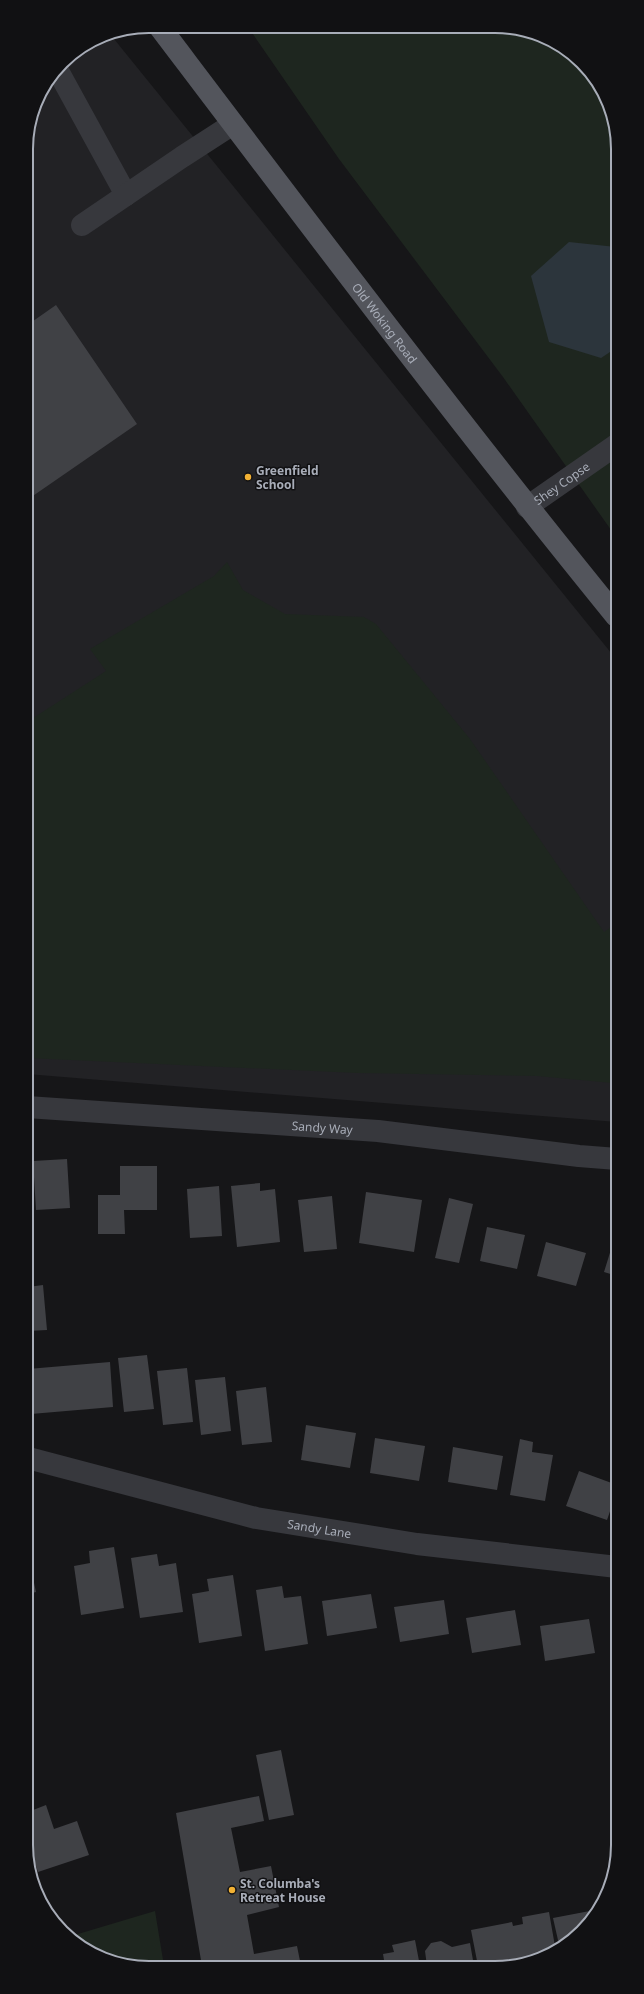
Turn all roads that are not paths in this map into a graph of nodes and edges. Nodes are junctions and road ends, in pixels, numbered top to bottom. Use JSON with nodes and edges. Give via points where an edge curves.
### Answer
{"nodes":[{"id":1,"x":164,"y":33,"type":"edge"},
{"id":2,"x":60,"y":74,"type":"edge"},
{"id":3,"x":233,"y":124,"type":"junction"},
{"id":4,"x":126,"y":195,"type":"junction"},
{"id":5,"x":82,"y":225,"type":"dead end"},
{"id":6,"x":611,"y":448,"type":"edge"},
{"id":7,"x":527,"y":507,"type":"junction"},
{"id":8,"x":611,"y":610,"type":"edge"},
{"id":9,"x":33,"y":1107,"type":"edge"},
{"id":10,"x":611,"y":1159,"type":"edge"},
{"id":11,"x":33,"y":1459,"type":"edge"},
{"id":12,"x":611,"y":1566,"type":"edge"}],
"edges":[{"from":1,"to":3,"type":"main road","name":"Old Woking Road"},
{"from":2,"to":4,"type":"street"},
{"from":3,"to":4,"type":"street"},
{"from":3,"to":7,"type":"main road","name":"Old Woking Road"},
{"from":4,"to":5,"type":"street"},
{"from":6,"to":7,"type":"street","name":"Shey Copse"},
{"from":7,"to":8,"type":"main road","name":"Old Woking Road"},
{"from":9,"to":10,"type":"street","name":"Sandy Way","via":[[378,1131]]},
{"from":11,"to":12,"type":"street","name":"Sandy Lane","via":[[256,1518],[417,1544]]}]}
